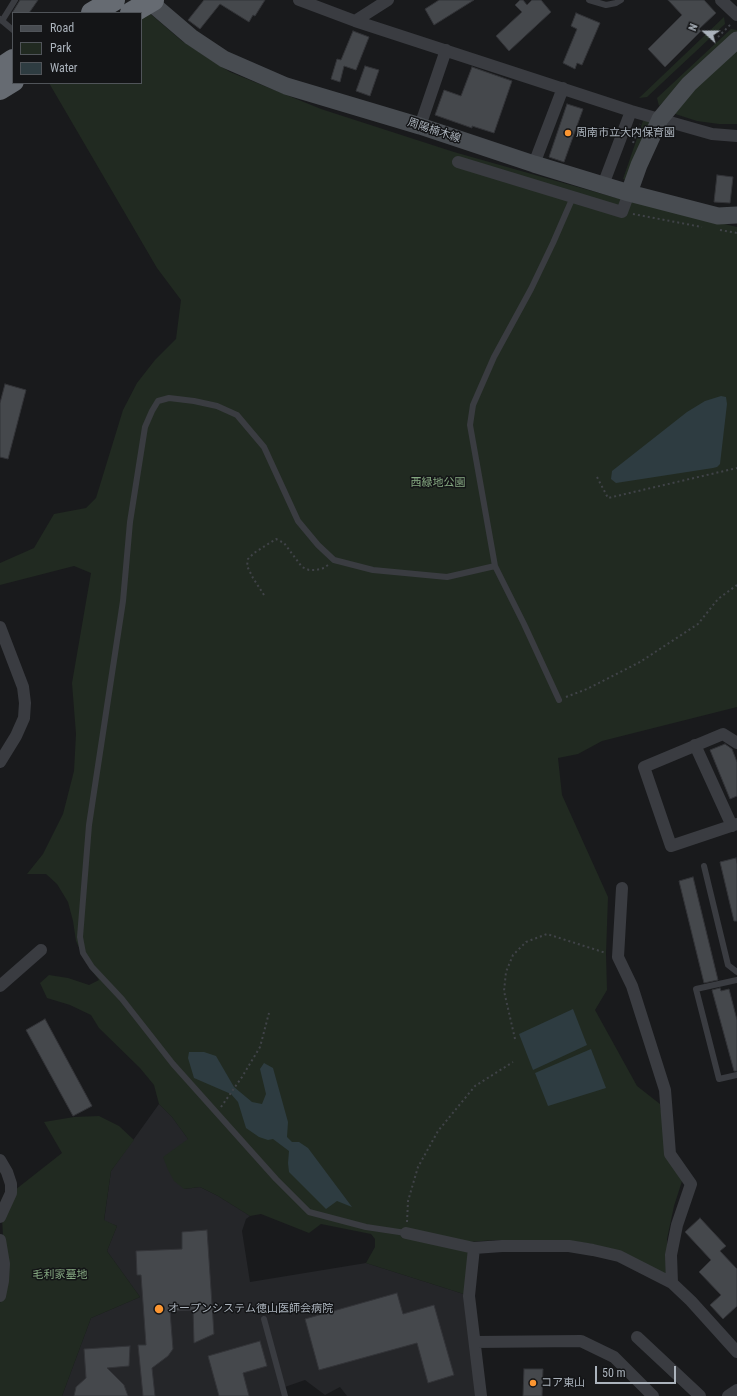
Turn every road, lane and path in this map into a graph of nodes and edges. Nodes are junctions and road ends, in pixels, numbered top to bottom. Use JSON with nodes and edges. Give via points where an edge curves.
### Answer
{"nodes":[{"id":1,"x":15,"y":0,"type":"edge"},
{"id":2,"x":114,"y":0,"type":"edge"},
{"id":3,"x":299,"y":0,"type":"edge"},
{"id":4,"x":388,"y":0,"type":"edge"},
{"id":5,"x":589,"y":0,"type":"edge"},
{"id":6,"x":621,"y":0,"type":"edge"},
{"id":7,"x":721,"y":0,"type":"edge"},
{"id":8,"x":152,"y":1,"type":"edge"},
{"id":9,"x":94,"y":12,"type":"edge"},
{"id":10,"x":132,"y":12,"type":"edge"},
{"id":11,"x":737,"y":15,"type":"edge"},
{"id":12,"x":1,"y":20,"type":"edge"},
{"id":13,"x":355,"y":21,"type":"junction"},
{"id":14,"x":12,"y":29,"type":"edge"},
{"id":15,"x":737,"y":40,"type":"edge"},
{"id":16,"x":446,"y":50,"type":"junction"},
{"id":17,"x":12,"y":61,"type":"edge"},
{"id":18,"x":0,"y":68,"type":"edge"},
{"id":19,"x":12,"y":82,"type":"edge"},
{"id":20,"x":564,"y":88,"type":"junction"},
{"id":21,"x":0,"y":89,"type":"edge"},
{"id":22,"x":631,"y":111,"type":"junction"},
{"id":23,"x":660,"y":119,"type":"junction"},
{"id":24,"x":420,"y":126,"type":"junction"},
{"id":25,"x":737,"y":136,"type":"edge"},
{"id":26,"x":458,"y":162,"type":"dead end"},
{"id":27,"x":534,"y":164,"type":"junction"},
{"id":28,"x":603,"y":185,"type":"junction"},
{"id":29,"x":629,"y":193,"type":"junction"},
{"id":30,"x":573,"y":197,"type":"junction"},
{"id":31,"x":621,"y":211,"type":"junction"},
{"id":32,"x":737,"y":215,"type":"edge"},
{"id":33,"x":705,"y":228,"type":"dead end"},
{"id":34,"x":720,"y":230,"type":"dead end"},
{"id":35,"x":737,"y":233,"type":"edge"},
{"id":36,"x":737,"y":468,"type":"edge"},
{"id":37,"x":597,"y":477,"type":"dead end"},
{"id":38,"x":334,"y":560,"type":"junction"},
{"id":39,"x":495,"y":566,"type":"junction"},
{"id":40,"x":737,"y":585,"type":"edge"},
{"id":41,"x":264,"y":595,"type":"dead end"},
{"id":42,"x":0,"y":627,"type":"edge"},
{"id":43,"x":559,"y":700,"type":"joint"},
{"id":44,"x":737,"y":743,"type":"edge"},
{"id":45,"x":695,"y":745,"type":"junction"},
{"id":46,"x":0,"y":762,"type":"edge"},
{"id":47,"x":734,"y":825,"type":"edge"},
{"id":48,"x":704,"y":866,"type":"dead end"},
{"id":49,"x":622,"y":888,"type":"dead end"},
{"id":50,"x":41,"y":950,"type":"dead end"},
{"id":51,"x":606,"y":953,"type":"dead end"},
{"id":52,"x":737,"y":972,"type":"edge"},
{"id":53,"x":737,"y":980,"type":"edge"},
{"id":54,"x":0,"y":986,"type":"edge"},
{"id":55,"x":269,"y":1013,"type":"dead end"},
{"id":56,"x":515,"y":1038,"type":"dead end"},
{"id":57,"x":513,"y":1062,"type":"dead end"},
{"id":58,"x":737,"y":1075,"type":"edge"},
{"id":59,"x":217,"y":1113,"type":"junction"},
{"id":60,"x":0,"y":1160,"type":"edge"},
{"id":61,"x":0,"y":1217,"type":"edge"},
{"id":62,"x":406,"y":1233,"type":"junction"},
{"id":63,"x":0,"y":1240,"type":"edge"},
{"id":64,"x":474,"y":1248,"type":"junction"},
{"id":65,"x":672,"y":1283,"type":"junction"},
{"id":66,"x":0,"y":1296,"type":"edge"},
{"id":67,"x":264,"y":1319,"type":"dead end"},
{"id":68,"x":637,"y":1337,"type":"dead end"},
{"id":69,"x":475,"y":1342,"type":"junction"},
{"id":70,"x":737,"y":1352,"type":"edge"},
{"id":71,"x":737,"y":1390,"type":"edge"},
{"id":72,"x":285,"y":1396,"type":"edge"},
{"id":73,"x":481,"y":1396,"type":"edge"},
{"id":74,"x":653,"y":1396,"type":"edge"},
{"id":75,"x":700,"y":1396,"type":"edge"},
{"id":76,"x":728,"y":1396,"type":"edge"}],
"edges":[{"from":1,"to":12,"type":"lane"},
{"from":2,"to":9,"type":"highway"},
{"from":3,"to":13,"type":"street"},
{"from":4,"to":13,"type":"street"},
{"from":5,"to":6,"type":"lane","via":[[606,5]]},
{"from":7,"to":11,"type":"street"},
{"from":8,"to":10,"type":"highway"},
{"from":8,"to":24,"type":"street","name":"周陽楠木線","via":[[191,37],[224,59],[286,86]]},
{"from":12,"to":14,"type":"lane"},
{"from":13,"to":16,"type":"street"},
{"from":15,"to":23,"type":"street","via":[[689,84]]},
{"from":16,"to":20,"type":"street"},
{"from":16,"to":24,"type":"street"},
{"from":17,"to":18,"type":"highway"},
{"from":19,"to":21,"type":"highway"},
{"from":20,"to":22,"type":"street"},
{"from":20,"to":27,"type":"street"},
{"from":22,"to":23,"type":"street"},
{"from":22,"to":28,"type":"street"},
{"from":23,"to":25,"type":"street","via":[[712,134]]},
{"from":23,"to":29,"type":"street"},
{"from":24,"to":27,"type":"street","name":"周陽楠木線"},
{"from":26,"to":30,"type":"street"},
{"from":27,"to":28,"type":"street","name":"周陽楠木線"},
{"from":28,"to":29,"type":"street","name":"周陽楠木線"},
{"from":29,"to":31,"type":"street"},
{"from":29,"to":32,"type":"street","name":"周陽楠木線","via":[[718,216]]},
{"from":30,"to":31,"type":"street"},
{"from":30,"to":39,"type":"lane","via":[[531,289],[494,357],[473,405],[470,425]]},
{"from":31,"to":33,"type":"path"},
{"from":34,"to":35,"type":"path"},
{"from":36,"to":37,"type":"path","via":[[608,498]]},
{"from":38,"to":39,"type":"lane","via":[[374,570],[447,577]]},
{"from":38,"to":41,"type":"path","via":[[324,568],[309,570],[302,567],[284,543],[276,539],[248,559],[247,566]]},
{"from":38,"to":59,"type":"lane","via":[[298,521],[264,447],[237,415],[218,406],[194,401],[169,398],[158,402],[145,427],[130,522],[123,601],[89,825],[80,937],[83,953],[92,967]]},
{"from":39,"to":43,"type":"lane"},
{"from":40,"to":43,"type":"path","via":[[718,599],[698,624],[640,662]]},
{"from":42,"to":46,"type":"street","via":[[23,687],[25,703],[24,718]]},
{"from":44,"to":45,"type":"street","via":[[723,734]]},
{"from":45,"to":47,"type":"street"},
{"from":45,"to":47,"type":"street","via":[[644,767],[671,846]]},
{"from":48,"to":52,"type":"lane","via":[[728,965]]},
{"from":49,"to":65,"type":"street","via":[[618,957],[632,986],[665,1090],[670,1154],[691,1184],[677,1226],[672,1255]]},
{"from":50,"to":54,"type":"street"},
{"from":51,"to":56,"type":"path","via":[[547,934],[526,942],[513,955],[506,972],[504,991]]},
{"from":53,"to":58,"type":"lane","via":[[696,989],[719,1079]]},
{"from":55,"to":59,"type":"path","via":[[260,1047]]},
{"from":57,"to":62,"type":"path","via":[[476,1086],[438,1131],[418,1167],[408,1201]]},
{"from":59,"to":62,"type":"lane","via":[[309,1212],[366,1227]]},
{"from":60,"to":61,"type":"street","via":[[11,1184]]},
{"from":62,"to":64,"type":"street"},
{"from":63,"to":66,"type":"street","via":[[4,1264]]},
{"from":64,"to":65,"type":"street","via":[[569,1246],[592,1250],[619,1256]]},
{"from":64,"to":69,"type":"street","via":[[469,1296]]},
{"from":65,"to":70,"type":"street"},
{"from":67,"to":72,"type":"lane"},
{"from":68,"to":75,"type":"street"},
{"from":69,"to":73,"type":"street"},
{"from":69,"to":74,"type":"street","via":[[581,1341],[614,1357]]},
{"from":71,"to":76,"type":"street"}]}
